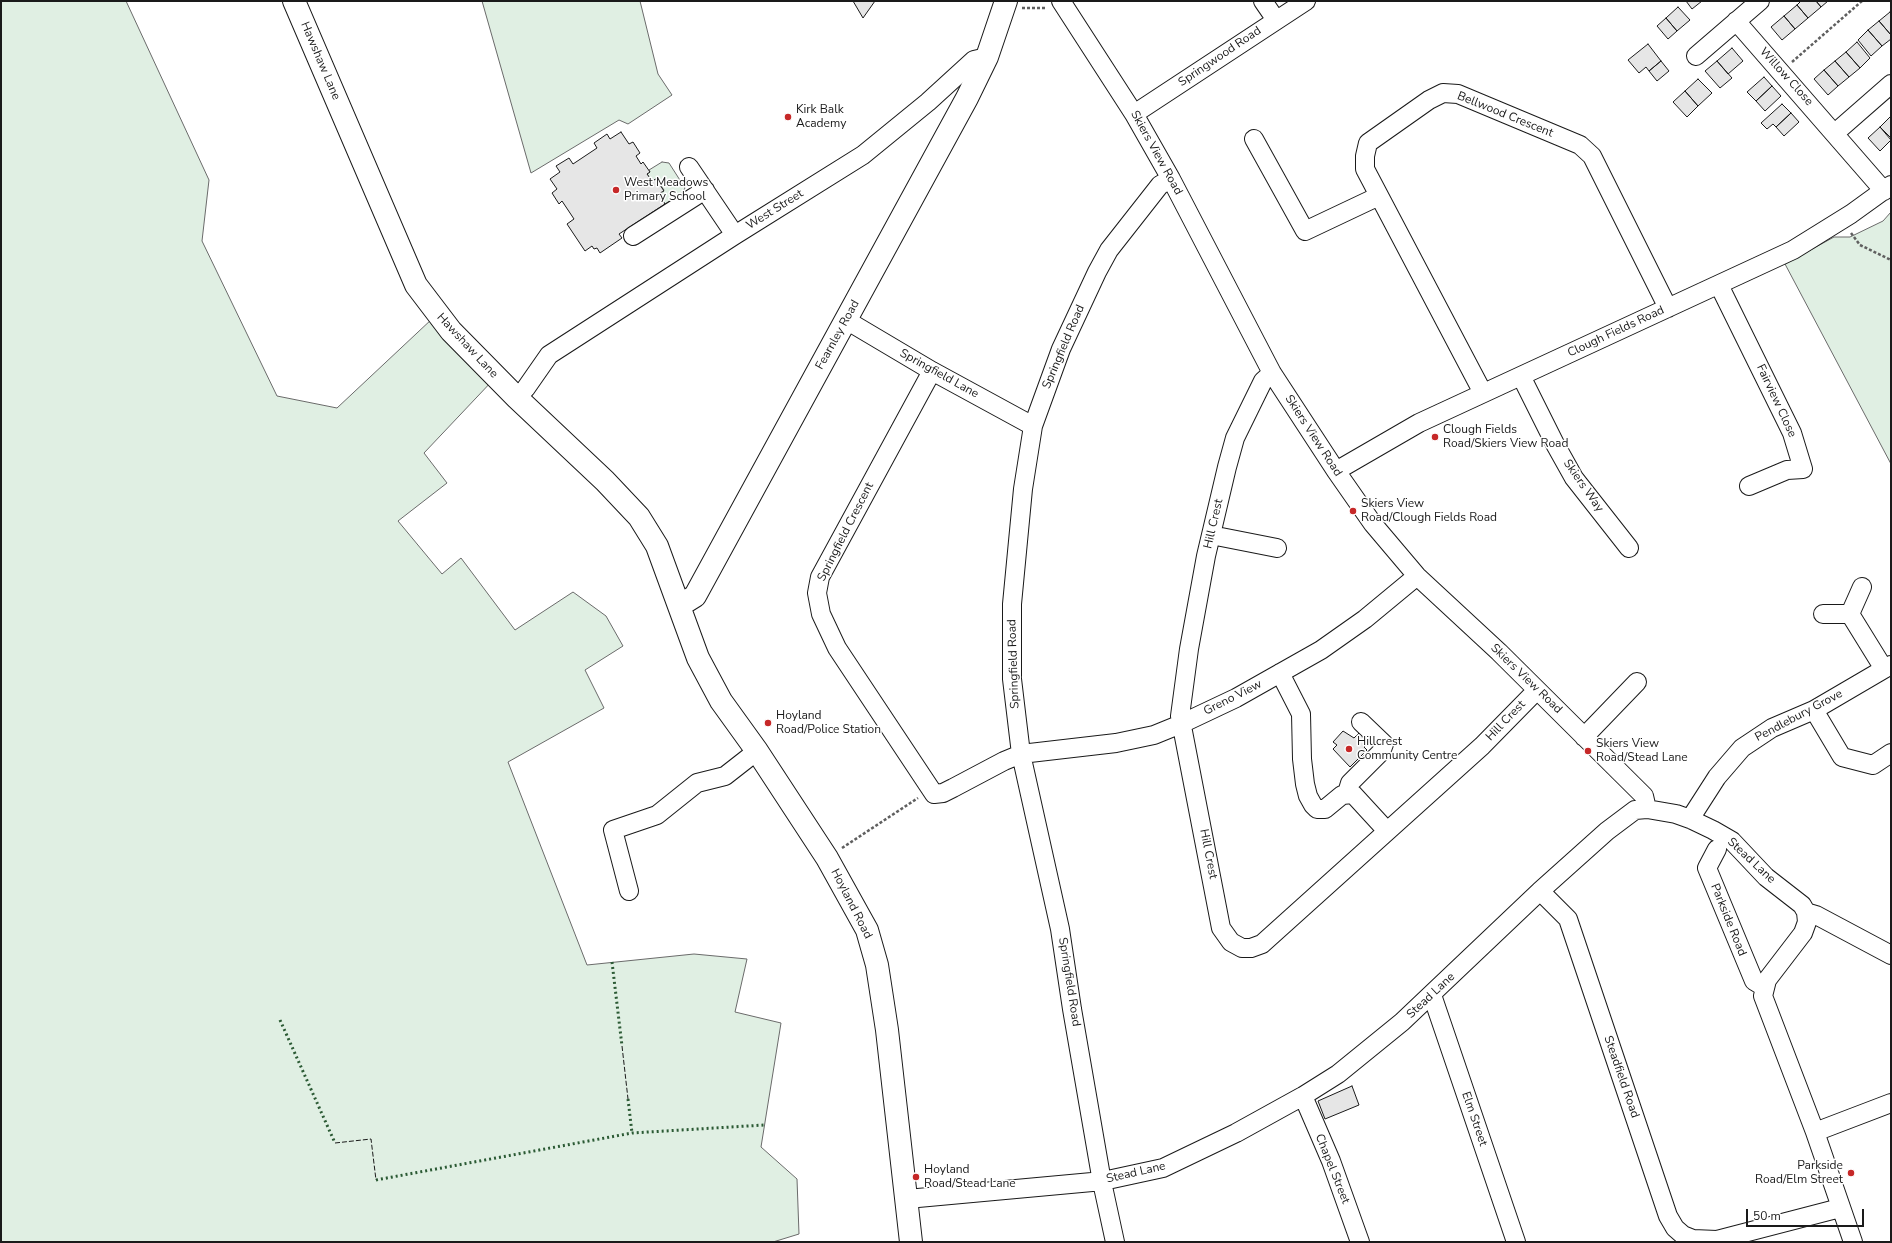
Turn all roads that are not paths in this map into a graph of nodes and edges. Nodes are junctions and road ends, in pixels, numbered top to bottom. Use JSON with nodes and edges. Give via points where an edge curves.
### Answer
{"nodes":[{"id":1,"x":294,"y":1,"type":"edge"},
{"id":2,"x":1263,"y":1,"type":"edge"},
{"id":3,"x":1306,"y":1,"type":"edge"},
{"id":4,"x":1760,"y":1,"type":"edge"},
{"id":5,"x":1006,"y":4,"type":"edge"},
{"id":6,"x":1063,"y":4,"type":"edge"},
{"id":7,"x":1276,"y":20,"type":"junction"},
{"id":8,"x":1736,"y":21,"type":"junction"},
{"id":9,"x":988,"y":56,"type":"junction"},
{"id":10,"x":1696,"y":56,"type":"dead end"},
{"id":11,"x":1891,"y":84,"type":"edge"},
{"id":12,"x":1134,"y":114,"type":"junction"},
{"id":13,"x":1835,"y":133,"type":"junction"},
{"id":14,"x":1254,"y":139,"type":"dead end"},
{"id":15,"x":690,"y":167,"type":"dead end"},
{"id":16,"x":1170,"y":179,"type":"junction"},
{"id":17,"x":1888,"y":188,"type":"edge"},
{"id":18,"x":705,"y":190,"type":"junction"},
{"id":19,"x":1379,"y":196,"type":"junction"},
{"id":20,"x":734,"y":235,"type":"junction"},
{"id":21,"x":633,"y":236,"type":"dead end"},
{"id":22,"x":1719,"y":285,"type":"junction"},
{"id":23,"x":1668,"y":308,"type":"junction"},
{"id":24,"x":846,"y":320,"type":"junction"},
{"id":25,"x":932,"y":371,"type":"junction"},
{"id":26,"x":1272,"y":373,"type":"junction"},
{"id":27,"x":1521,"y":376,"type":"junction"},
{"id":28,"x":1483,"y":393,"type":"junction"},
{"id":29,"x":517,"y":398,"type":"junction"},
{"id":30,"x":1033,"y":426,"type":"junction"},
{"id":31,"x":1336,"y":471,"type":"junction"},
{"id":32,"x":1749,"y":486,"type":"dead end"},
{"id":33,"x":1211,"y":535,"type":"junction"},
{"id":34,"x":1277,"y":548,"type":"dead end"},
{"id":35,"x":1629,"y":548,"type":"dead end"},
{"id":36,"x":1417,"y":576,"type":"junction"},
{"id":37,"x":1862,"y":587,"type":"dead end"},
{"id":38,"x":679,"y":606,"type":"junction"},
{"id":39,"x":1823,"y":614,"type":"dead end"},
{"id":40,"x":1850,"y":614,"type":"junction"},
{"id":41,"x":1888,"y":667,"type":"edge"},
{"id":42,"x":1280,"y":673,"type":"junction"},
{"id":43,"x":1637,"y":682,"type":"dead end"},
{"id":44,"x":1537,"y":690,"type":"junction"},
{"id":45,"x":1814,"y":710,"type":"junction"},
{"id":46,"x":1361,"y":722,"type":"dead end"},
{"id":47,"x":1181,"y":724,"type":"junction"},
{"id":48,"x":1584,"y":737,"type":"junction"},
{"id":49,"x":757,"y":751,"type":"junction"},
{"id":50,"x":1891,"y":753,"type":"edge"},
{"id":51,"x":1021,"y":754,"type":"junction"},
{"id":52,"x":1348,"y":794,"type":"junction"},
{"id":53,"x":1647,"y":809,"type":"junction"},
{"id":54,"x":1690,"y":819,"type":"junction"},
{"id":55,"x":1388,"y":831,"type":"junction"},
{"id":56,"x":1717,"y":849,"type":"dead end"},
{"id":57,"x":629,"y":891,"type":"dead end"},
{"id":58,"x":1540,"y":891,"type":"junction"},
{"id":59,"x":1806,"y":912,"type":"junction"},
{"id":60,"x":1891,"y":955,"type":"edge"},
{"id":61,"x":1764,"y":987,"type":"junction"},
{"id":62,"x":1432,"y":995,"type":"junction"},
{"id":63,"x":1303,"y":1096,"type":"junction"},
{"id":64,"x":1891,"y":1103,"type":"edge"},
{"id":65,"x":1815,"y":1132,"type":"junction"},
{"id":66,"x":1103,"y":1181,"type":"junction"},
{"id":67,"x":907,"y":1199,"type":"junction"},
{"id":68,"x":1840,"y":1208,"type":"junction"},
{"id":69,"x":1717,"y":1241,"type":"edge"},
{"id":70,"x":911,"y":1242,"type":"edge"},
{"id":71,"x":1115,"y":1242,"type":"edge"},
{"id":72,"x":1360,"y":1242,"type":"edge"},
{"id":73,"x":1516,"y":1242,"type":"edge"},
{"id":74,"x":1853,"y":1242,"type":"edge"}],
"edges":[{"from":1,"to":29,"type":"main road","name":"Hawshaw Lane","via":[[416,285],[451,331]]},
{"from":2,"to":7,"type":"street"},
{"from":3,"to":7,"type":"street","name":"Springwood Road"},
{"from":4,"to":8,"type":"street"},
{"from":5,"to":9,"type":"main road"},
{"from":6,"to":12,"type":"street","name":"Skiers View Road"},
{"from":7,"to":12,"type":"street","name":"Springwood Road"},
{"from":8,"to":10,"type":"street"},
{"from":8,"to":13,"type":"street","name":"Willow Close"},
{"from":9,"to":20,"type":"street","name":"West Street","via":[[974,60],[863,155]]},
{"from":9,"to":24,"type":"main road","name":"Fearnley Road"},
{"from":11,"to":13,"type":"street"},
{"from":12,"to":16,"type":"street","name":"Skiers View Road"},
{"from":13,"to":17,"type":"street","name":"Willow Close"},
{"from":14,"to":19,"type":"street","via":[[1305,231]]},
{"from":15,"to":18,"type":"street"},
{"from":16,"to":26,"type":"street","name":"Skiers View Road"},
{"from":16,"to":30,"type":"street","name":"Springfield Road","via":[[1160,185],[1109,250],[1061,349]]},
{"from":17,"to":22,"type":"street","name":"Clough Fields Road","via":[[1793,250]]},
{"from":18,"to":20,"type":"street"},
{"from":18,"to":21,"type":"street"},
{"from":19,"to":23,"type":"street","name":"Bellwood Crescent","via":[[1365,169],[1368,143],[1429,100],[1443,93],[1458,94],[1580,145],[1592,156]]},
{"from":19,"to":28,"type":"street","name":"Bellwood Crescent"},
{"from":20,"to":29,"type":"street","name":"West Street","via":[[549,355]]},
{"from":22,"to":23,"type":"street","name":"Clough Fields Road"},
{"from":22,"to":32,"type":"street","name":"Fairview Close","via":[[1792,432],[1803,469],[1787,470]]},
{"from":23,"to":27,"type":"street","name":"Clough Fields Road"},
{"from":24,"to":25,"type":"street","name":"Springfield Lane"},
{"from":24,"to":38,"type":"main road","name":"Fearnley Road","via":[[695,596]]},
{"from":25,"to":30,"type":"street","name":"Springfield Lane"},
{"from":25,"to":51,"type":"street","name":"Springfield Crescent","via":[[820,577],[817,593],[821,614],[837,648],[934,794]]},
{"from":26,"to":31,"type":"street","name":"Skiers View Road"},
{"from":26,"to":33,"type":"street","name":"Hill Crest","via":[[1262,381],[1235,438]]},
{"from":27,"to":28,"type":"street","name":"Clough Fields Road"},
{"from":27,"to":35,"type":"street","name":"Skiers Way","via":[[1554,444],[1574,478]]},
{"from":28,"to":31,"type":"street","name":"Clough Fields Road","via":[[1419,423]]},
{"from":29,"to":38,"type":"main road","name":"Hawshaw Lane","via":[[605,481],[639,517],[658,546]]},
{"from":30,"to":51,"type":"street","name":"Springfield Road","via":[[1012,604],[1012,679]]},
{"from":31,"to":36,"type":"street","name":"Skiers View Road","via":[[1373,524]]},
{"from":33,"to":34,"type":"street"},
{"from":33,"to":47,"type":"street","name":"Hill Crest","via":[[1189,649]]},
{"from":36,"to":42,"type":"street","name":"Greno View","via":[[1365,619],[1321,650]]},
{"from":36,"to":44,"type":"street","name":"Skiers View Road"},
{"from":37,"to":40,"type":"street"},
{"from":38,"to":49,"type":"main road","name":"Hoyland Road","via":[[698,658],[721,701]]},
{"from":39,"to":40,"type":"street"},
{"from":40,"to":41,"type":"street"},
{"from":41,"to":45,"type":"street","name":"Pendlebury Grove"},
{"from":42,"to":47,"type":"street","name":"Greno View","via":[[1236,698]]},
{"from":42,"to":52,"type":"street","via":[[1301,714],[1302,759],[1308,796],[1317,809],[1325,809],[1342,795]]},
{"from":43,"to":48,"type":"street"},
{"from":44,"to":48,"type":"street","name":"Skiers View Road"},
{"from":44,"to":55,"type":"street","name":"Hill Crest","via":[[1482,746]]},
{"from":45,"to":50,"type":"street","via":[[1842,757],[1873,764]]},
{"from":45,"to":54,"type":"street","name":"Pendlebury Grove","via":[[1772,728],[1742,748],[1717,776]]},
{"from":46,"to":52,"type":"street","via":[[1384,744],[1381,752],[1350,783]]},
{"from":47,"to":51,"type":"street","name":"Greno View","via":[[1154,735],[1116,743]]},
{"from":47,"to":55,"type":"street","name":"Hill Crest","via":[[1221,928],[1231,942],[1242,948],[1262,944]]},
{"from":48,"to":53,"type":"street","name":"Skiers View Road","via":[[1644,796]]},
{"from":49,"to":57,"type":"street","via":[[724,776],[697,783],[656,816],[613,830]]},
{"from":49,"to":67,"type":"main road","name":"Hoyland Road","via":[[827,858],[867,930],[877,965],[887,1030]]},
{"from":51,"to":66,"type":"street","name":"Springfield Road","via":[[1060,929]]},
{"from":52,"to":55,"type":"street","via":[[1353,794],[1359,799]]},
{"from":53,"to":54,"type":"street","name":"Stead Lane"},
{"from":53,"to":58,"type":"street","name":"Stead Lane","via":[[1635,810],[1626,816]]},
{"from":54,"to":59,"type":"street","name":"Stead Lane","via":[[1732,841],[1766,877],[1802,904]]},
{"from":56,"to":61,"type":"street","name":"Parkside Road","via":[[1707,868],[1754,981]]},
{"from":58,"to":62,"type":"street","name":"Stead Lane"},
{"from":58,"to":69,"type":"street","name":"Steadfield Road","via":[[1568,919],[1668,1216],[1683,1235],[1693,1239]]},
{"from":59,"to":60,"type":"street","name":"Stead Lane"},
{"from":59,"to":61,"type":"street","via":[[1807,922],[1803,933]]},
{"from":61,"to":65,"type":"street","via":[[1763,996]]},
{"from":62,"to":63,"type":"street","name":"Stead Lane","via":[[1338,1074]]},
{"from":62,"to":73,"type":"street","name":"Elm Street"},
{"from":63,"to":66,"type":"street","name":"Stead Lane","via":[[1236,1133],[1163,1168]]},
{"from":63,"to":72,"type":"street","name":"Chapel Street","via":[[1331,1161]]},
{"from":64,"to":65,"type":"street"},
{"from":65,"to":68,"type":"street"},
{"from":66,"to":67,"type":"street","name":"Stead Lane"},
{"from":66,"to":71,"type":"street","name":"Springfield Road"},
{"from":67,"to":70,"type":"main road","name":"Hoyland Road"},
{"from":68,"to":69,"type":"street","name":"Steadfield Road"},
{"from":68,"to":74,"type":"street"}]}
